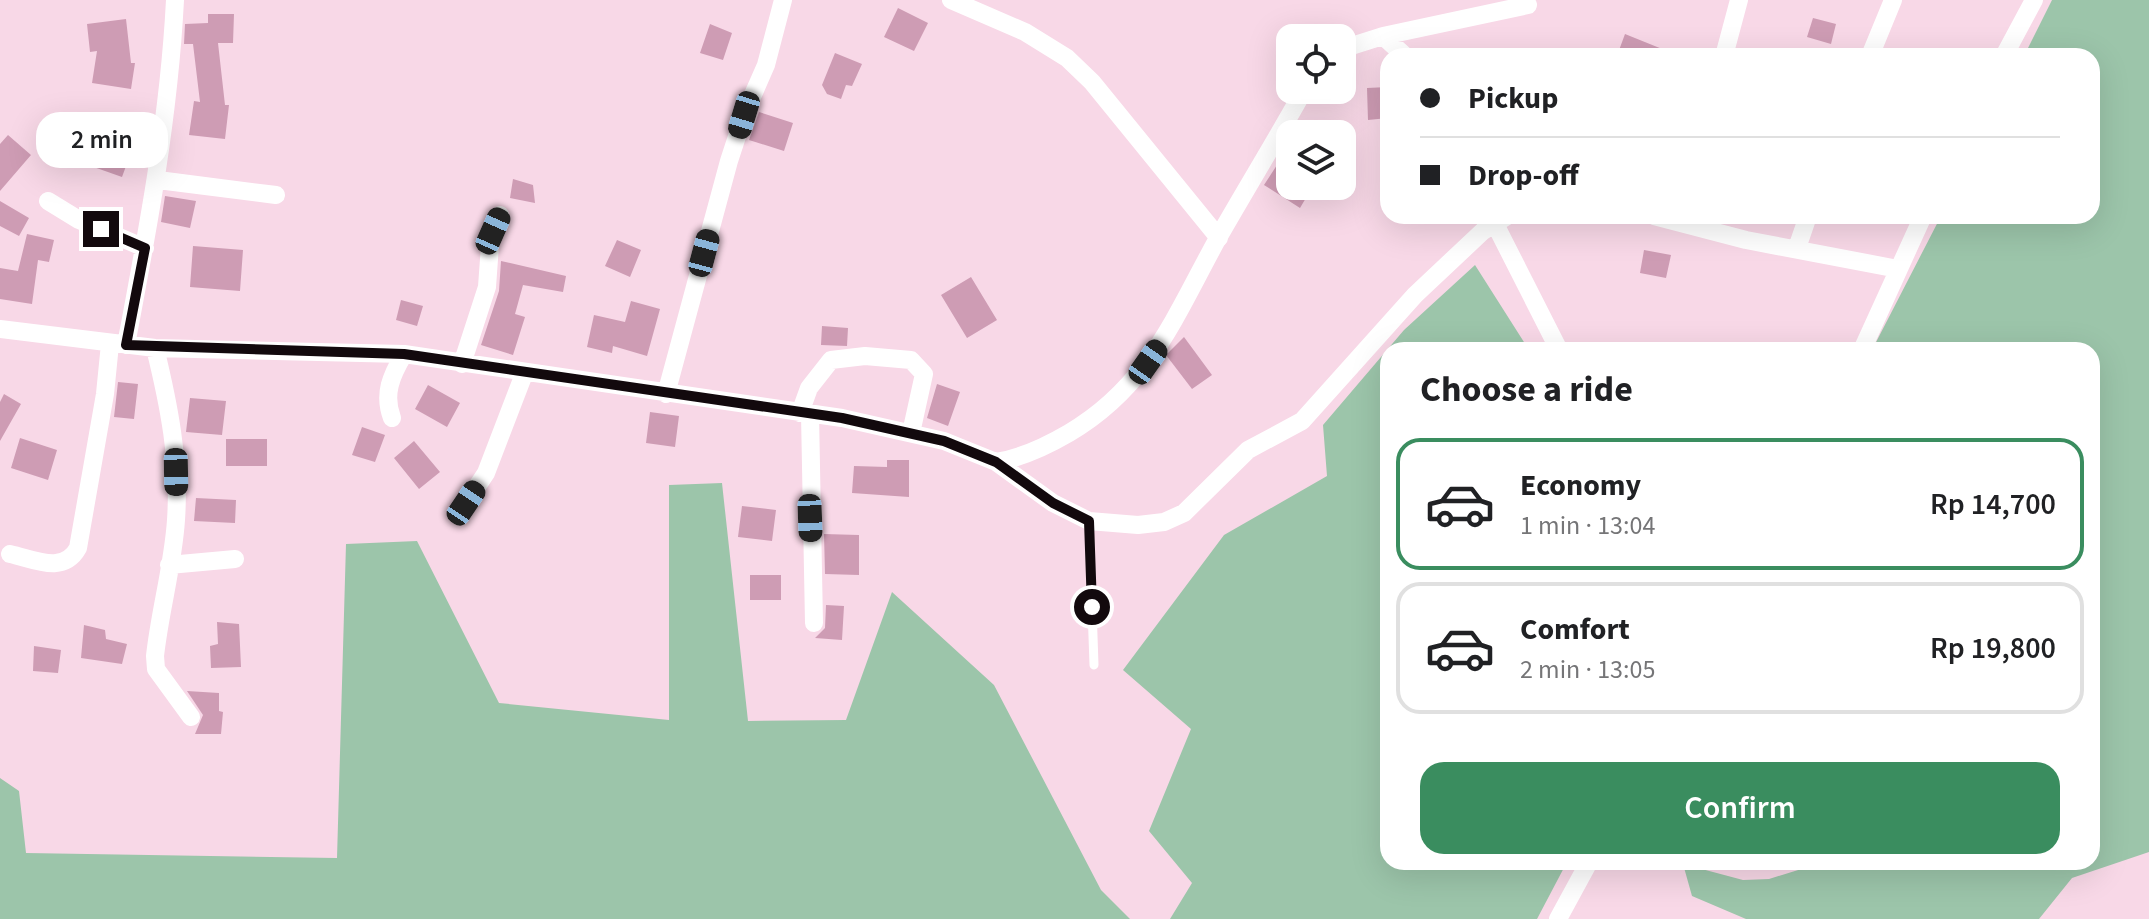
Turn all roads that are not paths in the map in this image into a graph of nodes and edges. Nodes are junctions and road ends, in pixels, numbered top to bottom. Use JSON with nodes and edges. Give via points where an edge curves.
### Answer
{"nodes":[{"id":1,"x":175,"y":0,"type":"edge"},
{"id":2,"x":783,"y":0,"type":"edge"},
{"id":3,"x":951,"y":0,"type":"edge"},
{"id":4,"x":1739,"y":0,"type":"edge"},
{"id":5,"x":1893,"y":0,"type":"edge"},
{"id":6,"x":2034,"y":0,"type":"edge"},
{"id":7,"x":1528,"y":5,"type":"dead end"},
{"id":8,"x":1383,"y":36,"type":"junction"},
{"id":9,"x":1356,"y":45,"type":"edge"},
{"id":10,"x":1396,"y":48,"type":"edge"},
{"id":11,"x":1726,"y":48,"type":"edge"},
{"id":12,"x":1873,"y":48,"type":"edge"},
{"id":13,"x":2008,"y":48,"type":"edge"},
{"id":14,"x":1296,"y":104,"type":"edge"},
{"id":15,"x":158,"y":180,"type":"junction"},
{"id":16,"x":276,"y":195,"type":"dead end"},
{"id":17,"x":48,"y":201,"type":"dead end"},
{"id":18,"x":500,"y":215,"type":"dead end"},
{"id":19,"x":1491,"y":224,"type":"edge"},
{"id":20,"x":1500,"y":224,"type":"edge"},
{"id":21,"x":1697,"y":224,"type":"edge"},
{"id":22,"x":1805,"y":224,"type":"edge"},
{"id":23,"x":1919,"y":224,"type":"edge"},
{"id":24,"x":1219,"y":238,"type":"junction"},
{"id":25,"x":145,"y":248,"type":"junction"},
{"id":26,"x":1797,"y":248,"type":"junction"},
{"id":27,"x":1898,"y":269,"type":"junction"},
{"id":28,"x":0,"y":329,"type":"edge"},
{"id":29,"x":1555,"y":342,"type":"edge"},
{"id":30,"x":1866,"y":342,"type":"edge"},
{"id":31,"x":118,"y":344,"type":"junction"},
{"id":32,"x":155,"y":348,"type":"junction"},
{"id":33,"x":404,"y":354,"type":"junction"},
{"id":34,"x":462,"y":364,"type":"junction"},
{"id":35,"x":524,"y":374,"type":"junction"},
{"id":36,"x":666,"y":394,"type":"junction"},
{"id":37,"x":805,"y":413,"type":"junction"},
{"id":38,"x":392,"y":418,"type":"dead end"},
{"id":39,"x":911,"y":433,"type":"junction"},
{"id":40,"x":996,"y":462,"type":"junction"},
{"id":41,"x":466,"y":503,"type":"dead end"},
{"id":42,"x":1089,"y":521,"type":"junction"},
{"id":43,"x":10,"y":554,"type":"dead end"},
{"id":44,"x":235,"y":559,"type":"dead end"},
{"id":45,"x":169,"y":565,"type":"junction"},
{"id":46,"x":814,"y":623,"type":"dead end"},
{"id":47,"x":1094,"y":665,"type":"dead end"},
{"id":48,"x":191,"y":717,"type":"dead end"},
{"id":49,"x":1585,"y":870,"type":"edge"},
{"id":50,"x":1558,"y":919,"type":"edge"}],
"edges":[{"from":1,"to":15,"type":"street"},
{"from":2,"to":36,"type":"street","via":[[766,65],[729,161]]},
{"from":3,"to":24,"type":"street","via":[[1025,32],[1067,58]]},
{"from":4,"to":11,"type":"street"},
{"from":5,"to":12,"type":"street"},
{"from":6,"to":13,"type":"street"},
{"from":7,"to":8,"type":"street"},
{"from":8,"to":9,"type":"street"},
{"from":8,"to":10,"type":"street"},
{"from":14,"to":24,"type":"street"},
{"from":15,"to":16,"type":"street"},
{"from":15,"to":25,"type":"street"},
{"from":17,"to":25,"type":"street"},
{"from":18,"to":34,"type":"street","via":[[490,245],[487,287]]},
{"from":19,"to":42,"type":"street","via":[[1415,295],[1310,414],[1248,450],[1184,513],[1138,525]]},
{"from":20,"to":29,"type":"street"},
{"from":21,"to":26,"type":"street"},
{"from":22,"to":26,"type":"street"},
{"from":23,"to":27,"type":"street"},
{"from":24,"to":40,"type":"street","via":[[1173,327],[1136,380],[1107,409],[1016,459]]},
{"from":25,"to":31,"type":"street"},
{"from":26,"to":27,"type":"street"},
{"from":27,"to":30,"type":"street"},
{"from":28,"to":31,"type":"street"},
{"from":31,"to":32,"type":"street"},
{"from":31,"to":43,"type":"street","via":[[78,548],[58,565]]},
{"from":32,"to":33,"type":"street"},
{"from":32,"to":45,"type":"street","via":[[176,455],[176,521]]},
{"from":33,"to":34,"type":"street"},
{"from":33,"to":38,"type":"street","via":[[389,383]]},
{"from":34,"to":35,"type":"street"},
{"from":35,"to":36,"type":"street"},
{"from":35,"to":41,"type":"street","via":[[491,462]]},
{"from":36,"to":37,"type":"street"},
{"from":37,"to":39,"type":"street"},
{"from":37,"to":39,"type":"street","via":[[809,388],[831,360],[911,360],[924,374]]},
{"from":37,"to":46,"type":"street"},
{"from":39,"to":40,"type":"street"},
{"from":40,"to":42,"type":"street","via":[[1053,503]]},
{"from":42,"to":47,"type":"lane"},
{"from":44,"to":45,"type":"street"},
{"from":45,"to":48,"type":"street","via":[[156,669]]},
{"from":49,"to":50,"type":"street"}]}
